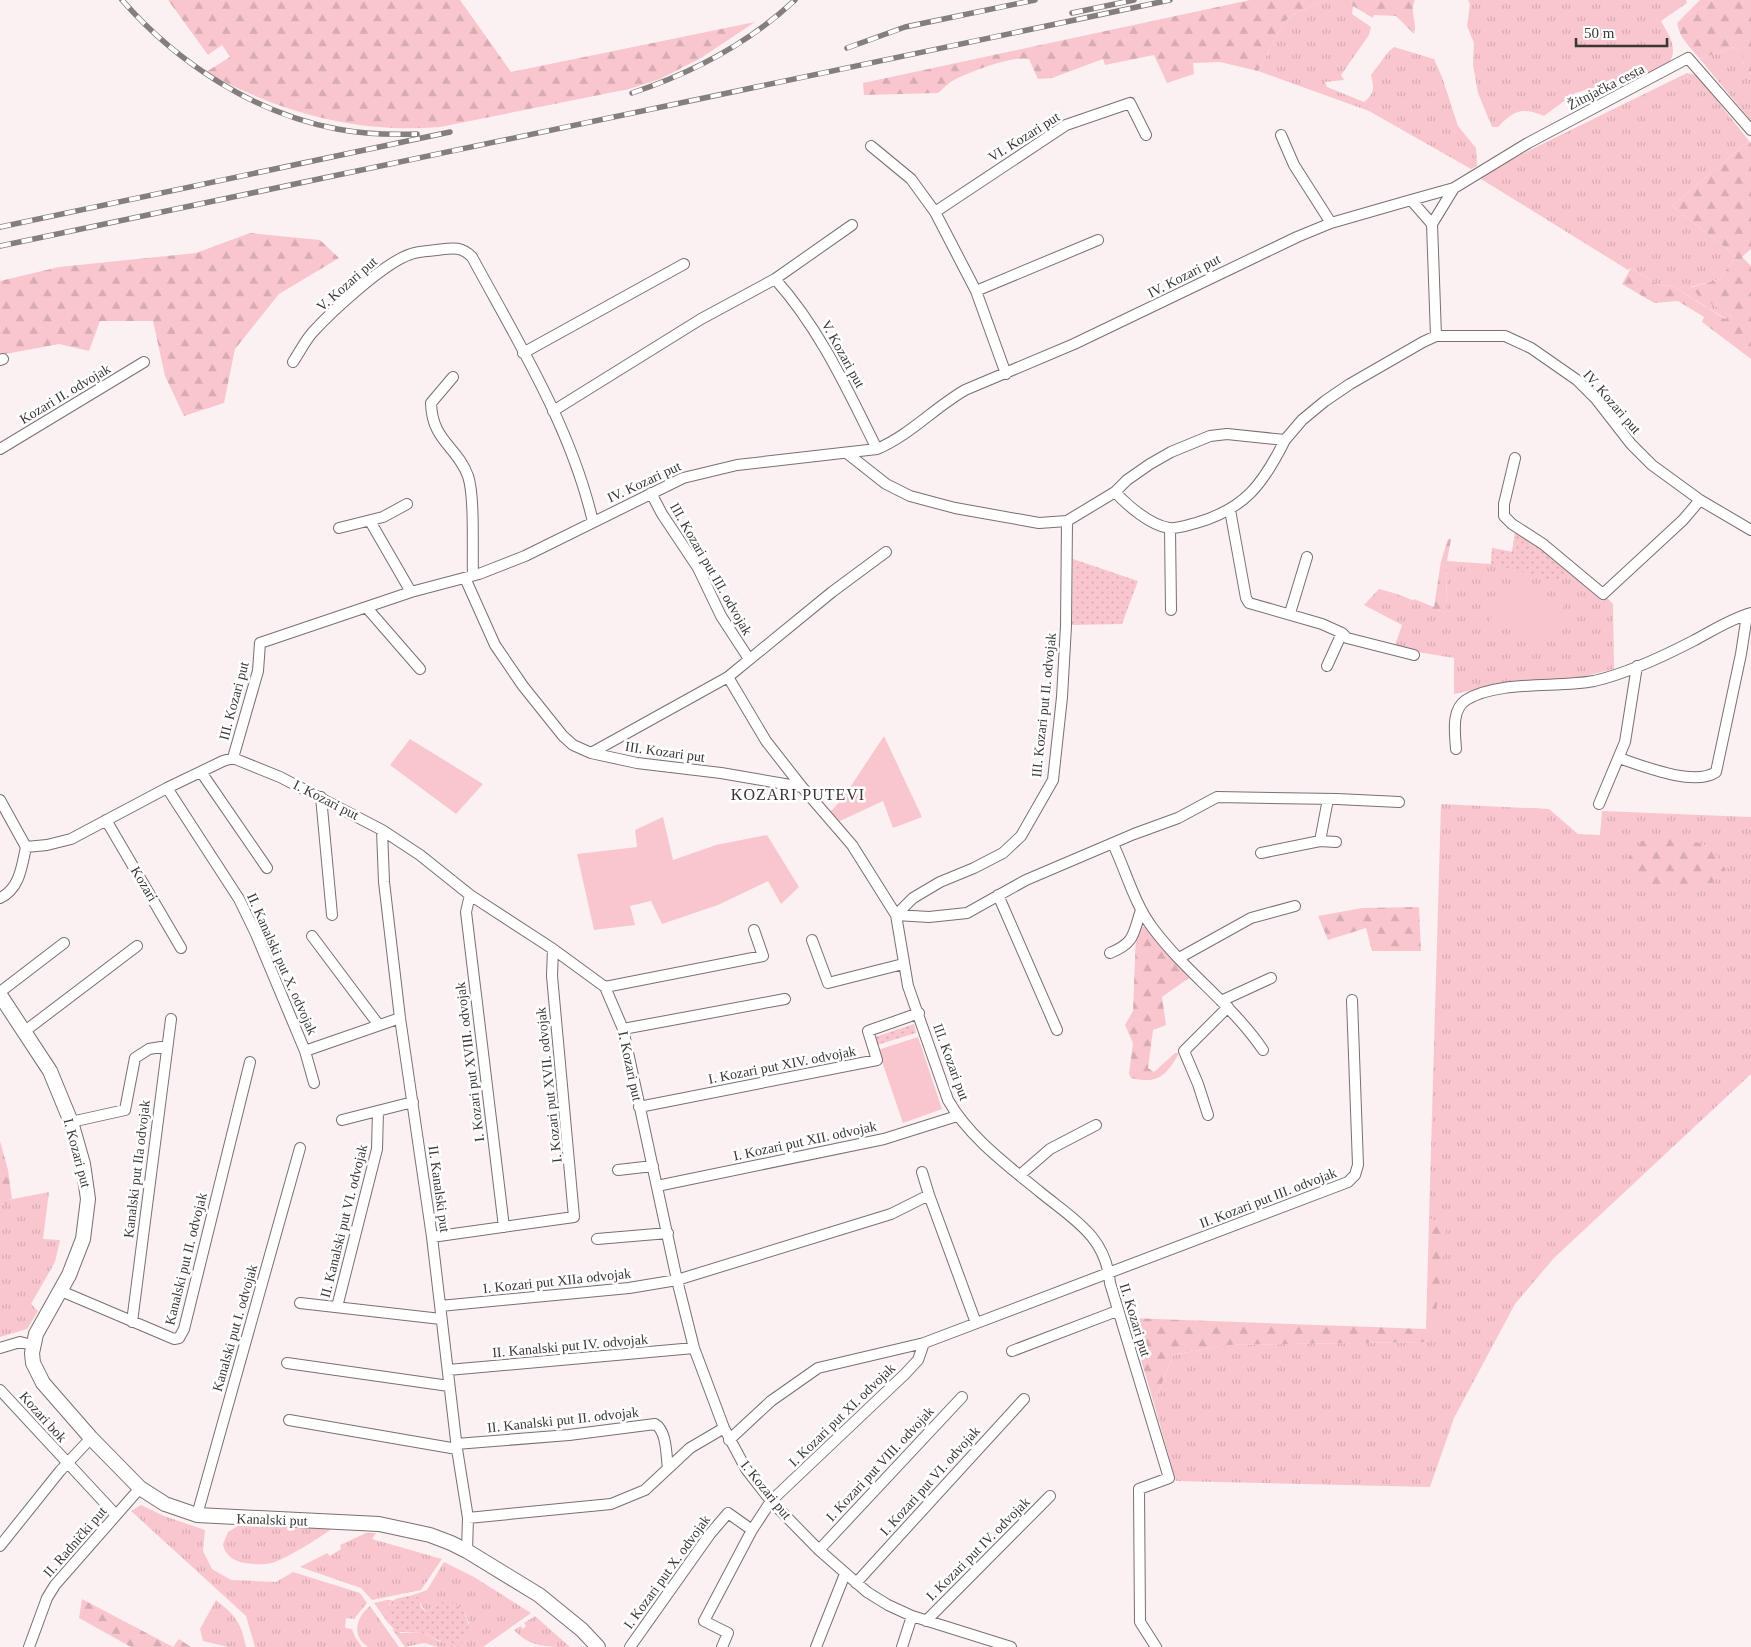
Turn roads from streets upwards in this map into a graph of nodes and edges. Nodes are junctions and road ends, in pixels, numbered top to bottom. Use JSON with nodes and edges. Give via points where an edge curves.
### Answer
{"nodes":[{"id":1,"x":1751,"y":130,"type":"edge"},
{"id":2,"x":1146,"y":135,"type":"dead end"},
{"id":3,"x":1281,"y":135,"type":"dead end"},
{"id":4,"x":871,"y":146,"type":"dead end"},
{"id":5,"x":1454,"y":188,"type":"junction"},
{"id":6,"x":1411,"y":200,"type":"junction"},
{"id":7,"x":935,"y":212,"type":"junction"},
{"id":8,"x":1330,"y":223,"type":"junction"},
{"id":9,"x":1432,"y":224,"type":"junction"},
{"id":10,"x":852,"y":225,"type":"dead end"},
{"id":11,"x":1098,"y":240,"type":"dead end"},
{"id":12,"x":684,"y":264,"type":"dead end"},
{"id":13,"x":775,"y":279,"type":"junction"},
{"id":14,"x":976,"y":291,"type":"junction"},
{"id":15,"x":1436,"y":336,"type":"junction"},
{"id":16,"x":524,"y":353,"type":"junction"},
{"id":17,"x":144,"y":362,"type":"dead end"},
{"id":18,"x":294,"y":362,"type":"dead end"},
{"id":19,"x":1006,"y":374,"type":"junction"},
{"id":20,"x":453,"y":377,"type":"dead end"},
{"id":21,"x":553,"y":411,"type":"junction"},
{"id":22,"x":1285,"y":440,"type":"junction"},
{"id":23,"x":0,"y":449,"type":"edge"},
{"id":24,"x":877,"y":449,"type":"junction"},
{"id":25,"x":848,"y":454,"type":"junction"},
{"id":26,"x":1515,"y":458,"type":"dead end"},
{"id":27,"x":651,"y":492,"type":"junction"},
{"id":28,"x":1115,"y":492,"type":"junction"},
{"id":29,"x":1700,"y":500,"type":"junction"},
{"id":30,"x":407,"y":504,"type":"dead end"},
{"id":31,"x":1230,"y":510,"type":"junction"},
{"id":32,"x":370,"y":521,"type":"junction"},
{"id":33,"x":1067,"y":521,"type":"junction"},
{"id":34,"x":593,"y":522,"type":"junction"},
{"id":35,"x":339,"y":528,"type":"dead end"},
{"id":36,"x":1170,"y":528,"type":"junction"},
{"id":37,"x":1751,"y":530,"type":"edge"},
{"id":38,"x":886,"y":552,"type":"dead end"},
{"id":39,"x":1307,"y":557,"type":"dead end"},
{"id":40,"x":469,"y":576,"type":"junction"},
{"id":41,"x":411,"y":592,"type":"junction"},
{"id":42,"x":367,"y":608,"type":"junction"},
{"id":43,"x":1171,"y":610,"type":"dead end"},
{"id":44,"x":1290,"y":614,"type":"junction"},
{"id":45,"x":1749,"y":614,"type":"edge"},
{"id":46,"x":1342,"y":633,"type":"junction"},
{"id":47,"x":1414,"y":655,"type":"dead end"},
{"id":48,"x":749,"y":659,"type":"junction"},
{"id":49,"x":1327,"y":666,"type":"dead end"},
{"id":50,"x":1637,"y":666,"type":"junction"},
{"id":51,"x":420,"y":669,"type":"dead end"},
{"id":52,"x":728,"y":677,"type":"junction"},
{"id":53,"x":1456,"y":750,"type":"dead end"},
{"id":54,"x":592,"y":753,"type":"junction"},
{"id":55,"x":233,"y":758,"type":"junction"},
{"id":56,"x":1618,"y":758,"type":"junction"},
{"id":57,"x":201,"y":772,"type":"junction"},
{"id":58,"x":802,"y":787,"type":"junction"},
{"id":59,"x":167,"y":788,"type":"junction"},
{"id":60,"x":321,"y":797,"type":"junction"},
{"id":61,"x":1328,"y":799,"type":"junction"},
{"id":62,"x":0,"y":800,"type":"edge"},
{"id":63,"x":1399,"y":802,"type":"dead end"},
{"id":64,"x":1599,"y":804,"type":"dead end"},
{"id":65,"x":106,"y":820,"type":"junction"},
{"id":66,"x":382,"y":830,"type":"junction"},
{"id":67,"x":1320,"y":841,"type":"junction"},
{"id":68,"x":1336,"y":842,"type":"dead end"},
{"id":69,"x":1113,"y":844,"type":"junction"},
{"id":70,"x":26,"y":846,"type":"junction"},
{"id":71,"x":1261,"y":853,"type":"dead end"},
{"id":72,"x":267,"y":868,"type":"dead end"},
{"id":73,"x":470,"y":895,"type":"junction"},
{"id":74,"x":998,"y":895,"type":"junction"},
{"id":75,"x":0,"y":898,"type":"edge"},
{"id":76,"x":1295,"y":906,"type":"dead end"},
{"id":77,"x":1141,"y":910,"type":"junction"},
{"id":78,"x":332,"y":915,"type":"dead end"},
{"id":79,"x":896,"y":915,"type":"junction"},
{"id":80,"x":754,"y":930,"type":"dead end"},
{"id":81,"x":312,"y":936,"type":"dead end"},
{"id":82,"x":812,"y":940,"type":"dead end"},
{"id":83,"x":64,"y":943,"type":"dead end"},
{"id":84,"x":136,"y":946,"type":"dead end"},
{"id":85,"x":181,"y":948,"type":"dead end"},
{"id":86,"x":553,"y":949,"type":"junction"},
{"id":87,"x":1110,"y":953,"type":"dead end"},
{"id":88,"x":1179,"y":958,"type":"junction"},
{"id":89,"x":902,"y":964,"type":"junction"},
{"id":90,"x":1270,"y":978,"type":"dead end"},
{"id":91,"x":605,"y":987,"type":"junction"},
{"id":92,"x":0,"y":993,"type":"edge"},
{"id":93,"x":785,"y":999,"type":"dead end"},
{"id":94,"x":1352,"y":1000,"type":"dead end"},
{"id":95,"x":1224,"y":1004,"type":"junction"},
{"id":96,"x":919,"y":1013,"type":"junction"},
{"id":97,"x":400,"y":1018,"type":"junction"},
{"id":98,"x":171,"y":1019,"type":"dead end"},
{"id":99,"x":378,"y":1024,"type":"junction"},
{"id":100,"x":623,"y":1029,"type":"junction"},
{"id":101,"x":25,"y":1030,"type":"junction"},
{"id":102,"x":1057,"y":1030,"type":"dead end"},
{"id":103,"x":167,"y":1046,"type":"junction"},
{"id":104,"x":1263,"y":1050,"type":"dead end"},
{"id":105,"x":305,"y":1051,"type":"junction"},
{"id":106,"x":250,"y":1062,"type":"dead end"},
{"id":107,"x":314,"y":1083,"type":"dead end"},
{"id":108,"x":413,"y":1102,"type":"junction"},
{"id":109,"x":640,"y":1107,"type":"junction"},
{"id":110,"x":378,"y":1110,"type":"junction"},
{"id":111,"x":1208,"y":1115,"type":"dead end"},
{"id":112,"x":957,"y":1116,"type":"junction"},
{"id":113,"x":342,"y":1120,"type":"dead end"},
{"id":114,"x":71,"y":1122,"type":"junction"},
{"id":115,"x":1096,"y":1125,"type":"dead end"},
{"id":116,"x":300,"y":1148,"type":"dead end"},
{"id":117,"x":653,"y":1166,"type":"junction"},
{"id":118,"x":618,"y":1170,"type":"dead end"},
{"id":119,"x":922,"y":1172,"type":"dead end"},
{"id":120,"x":1020,"y":1175,"type":"junction"},
{"id":121,"x":657,"y":1186,"type":"junction"},
{"id":122,"x":929,"y":1195,"type":"junction"},
{"id":123,"x":504,"y":1227,"type":"junction"},
{"id":124,"x":668,"y":1233,"type":"junction"},
{"id":125,"x":432,"y":1237,"type":"junction"},
{"id":126,"x":597,"y":1239,"type":"dead end"},
{"id":127,"x":1109,"y":1274,"type":"junction"},
{"id":128,"x":677,"y":1280,"type":"junction"},
{"id":129,"x":61,"y":1291,"type":"junction"},
{"id":130,"x":300,"y":1303,"type":"dead end"},
{"id":131,"x":440,"y":1306,"type":"junction"},
{"id":132,"x":337,"y":1307,"type":"junction"},
{"id":133,"x":1118,"y":1310,"type":"junction"},
{"id":134,"x":441,"y":1319,"type":"junction"},
{"id":135,"x":132,"y":1322,"type":"junction"},
{"id":136,"x":976,"y":1323,"type":"junction"},
{"id":137,"x":924,"y":1343,"type":"junction"},
{"id":138,"x":32,"y":1345,"type":"junction"},
{"id":139,"x":0,"y":1348,"type":"edge"},
{"id":140,"x":694,"y":1348,"type":"junction"},
{"id":141,"x":1012,"y":1352,"type":"dead end"},
{"id":142,"x":287,"y":1363,"type":"dead end"},
{"id":143,"x":448,"y":1370,"type":"junction"},
{"id":144,"x":449,"y":1386,"type":"junction"},
{"id":145,"x":0,"y":1390,"type":"edge"},
{"id":146,"x":962,"y":1397,"type":"dead end"},
{"id":147,"x":1024,"y":1399,"type":"dead end"},
{"id":148,"x":289,"y":1420,"type":"dead end"},
{"id":149,"x":724,"y":1428,"type":"junction"},
{"id":150,"x":91,"y":1438,"type":"junction"},
{"id":151,"x":729,"y":1440,"type":"junction"},
{"id":152,"x":457,"y":1446,"type":"junction"},
{"id":153,"x":67,"y":1463,"type":"junction"},
{"id":154,"x":668,"y":1468,"type":"junction"},
{"id":155,"x":140,"y":1488,"type":"junction"},
{"id":156,"x":1050,"y":1496,"type":"dead end"},
{"id":157,"x":771,"y":1501,"type":"junction"},
{"id":158,"x":116,"y":1515,"type":"junction"},
{"id":159,"x":197,"y":1515,"type":"junction"},
{"id":160,"x":468,"y":1518,"type":"junction"},
{"id":161,"x":752,"y":1530,"type":"junction"},
{"id":162,"x":0,"y":1546,"type":"edge"},
{"id":163,"x":818,"y":1550,"type":"junction"},
{"id":164,"x":467,"y":1551,"type":"junction"},
{"id":165,"x":845,"y":1574,"type":"junction"},
{"id":166,"x":856,"y":1583,"type":"junction"},
{"id":167,"x":912,"y":1616,"type":"junction"},
{"id":168,"x":926,"y":1621,"type":"junction"},
{"id":169,"x":979,"y":1643,"type":"edge"},
{"id":170,"x":29,"y":1647,"type":"edge"},
{"id":171,"x":598,"y":1647,"type":"edge"},
{"id":172,"x":630,"y":1647,"type":"edge"},
{"id":173,"x":722,"y":1647,"type":"edge"},
{"id":174,"x":816,"y":1647,"type":"edge"},
{"id":175,"x":902,"y":1647,"type":"edge"},
{"id":176,"x":1011,"y":1647,"type":"edge"},
{"id":177,"x":1156,"y":1647,"type":"edge"}],
"edges":[{"from":1,"to":5,"type":"street","name":"Žitnjačka cesta","via":[[1688,58],[1528,143]]},
{"from":2,"to":7,"type":"street","name":"VI. Kozari put","via":[[1130,103],[1117,106],[1066,125]]},
{"from":3,"to":8,"type":"street","via":[[1294,165]]},
{"from":4,"to":7,"type":"street","via":[[911,179]]},
{"from":5,"to":6,"type":"street","name":"IV. Kozari put"},
{"from":5,"to":9,"type":"street"},
{"from":6,"to":8,"type":"street","name":"IV. Kozari put"},
{"from":6,"to":9,"type":"street"},
{"from":7,"to":14,"type":"street"},
{"from":8,"to":19,"type":"street","name":"IV. Kozari put"},
{"from":9,"to":15,"type":"street"},
{"from":10,"to":13,"type":"street"},
{"from":11,"to":14,"type":"street"},
{"from":12,"to":16,"type":"street"},
{"from":13,"to":21,"type":"street","via":[[701,319]]},
{"from":13,"to":24,"type":"street","name":"V. Kozari put","via":[[798,304],[822,342]]},
{"from":14,"to":19,"type":"street"},
{"from":15,"to":22,"type":"street","name":"IV. Kozari put","via":[[1325,401]]},
{"from":15,"to":29,"type":"street","name":"IV. Kozari put","via":[[1506,336],[1531,348],[1576,380],[1596,399],[1652,466]]},
{"from":16,"to":18,"type":"street","name":"V. Kozari put","via":[[472,257],[457,248],[410,254],[379,272],[312,334]]},
{"from":16,"to":21,"type":"street","name":"V. Kozari put"},
{"from":17,"to":23,"type":"street","name":"Kozari II. odvojak"},
{"from":19,"to":24,"type":"street","name":"IV. Kozari put","via":[[949,399],[896,441]]},
{"from":20,"to":40,"type":"street","via":[[431,403],[432,419],[436,431],[468,475]]},
{"from":21,"to":34,"type":"street","name":"V. Kozari put","via":[[577,467]]},
{"from":22,"to":28,"type":"street","via":[[1227,434],[1210,436],[1150,464]]},
{"from":22,"to":31,"type":"street","name":"IV. Kozari put","via":[[1270,471],[1247,497]]},
{"from":24,"to":25,"type":"street","name":"IV. Kozari put"},
{"from":25,"to":27,"type":"street","name":"IV. Kozari put","via":[[737,465],[683,478]]},
{"from":25,"to":33,"type":"street","via":[[886,484],[910,496],[1039,523]]},
{"from":26,"to":29,"type":"street","via":[[1504,516],[1603,594],[1683,520]]},
{"from":27,"to":34,"type":"street","name":"IV. Kozari put"},
{"from":27,"to":48,"type":"street","name":"III. Kozari put III. odvojak"},
{"from":28,"to":33,"type":"street"},
{"from":28,"to":36,"type":"street","via":[[1126,504]]},
{"from":29,"to":37,"type":"street","name":"IV. Kozari put"},
{"from":30,"to":32,"type":"street"},
{"from":31,"to":36,"type":"street","name":"IV. Kozari put","via":[[1209,519]]},
{"from":31,"to":44,"type":"street","via":[[1246,598],[1249,603]]},
{"from":32,"to":35,"type":"street"},
{"from":32,"to":41,"type":"street"},
{"from":33,"to":79,"type":"street","name":"III. Kozari put II. odvojak","via":[[1066,626],[1052,780],[1021,836],[1003,853],[933,886],[913,898]]},
{"from":34,"to":40,"type":"street","name":"IV. Kozari put","via":[[525,556]]},
{"from":36,"to":43,"type":"street"},
{"from":38,"to":48,"type":"street","name":"III. Kozari put III. odvojak"},
{"from":39,"to":44,"type":"street"},
{"from":40,"to":41,"type":"street","name":"III. Kozari put"},
{"from":40,"to":54,"type":"street","name":"III. Kozari put","via":[[496,644],[524,686],[573,746]]},
{"from":41,"to":42,"type":"street","name":"III. Kozari put"},
{"from":42,"to":51,"type":"street"},
{"from":42,"to":55,"type":"street","name":"III. Kozari put","via":[[260,643],[258,670]]},
{"from":44,"to":46,"type":"street"},
{"from":45,"to":50,"type":"street"},
{"from":45,"to":56,"type":"street","via":[[1716,772],[1710,777],[1667,774]]},
{"from":46,"to":47,"type":"street","via":[[1346,638]]},
{"from":46,"to":49,"type":"street"},
{"from":48,"to":52,"type":"street","name":"III. Kozari put III. odvojak"},
{"from":50,"to":53,"type":"street","via":[[1594,681],[1520,686],[1475,695],[1458,708]]},
{"from":50,"to":56,"type":"street","via":[[1625,742]]},
{"from":52,"to":54,"type":"street","name":"III. Kozari put III. odvojak"},
{"from":52,"to":58,"type":"street","via":[[766,741]]},
{"from":54,"to":58,"type":"street","name":"III. Kozari put","via":[[637,763]]},
{"from":55,"to":57,"type":"street"},
{"from":55,"to":60,"type":"street","name":"I. Kozari put"},
{"from":56,"to":64,"type":"street"},
{"from":57,"to":59,"type":"street"},
{"from":57,"to":72,"type":"street"},
{"from":58,"to":79,"type":"street","name":"III. Kozari put","via":[[852,846]]},
{"from":59,"to":65,"type":"street"},
{"from":59,"to":105,"type":"street","name":"II. Kanalski put X. odvojak","via":[[238,899]]},
{"from":60,"to":66,"type":"street","name":"I. Kozari put"},
{"from":60,"to":78,"type":"street"},
{"from":61,"to":63,"type":"street"},
{"from":61,"to":67,"type":"street"},
{"from":61,"to":69,"type":"street","via":[[1217,797],[1178,818]]},
{"from":62,"to":70,"type":"street"},
{"from":65,"to":70,"type":"street","via":[[71,839]]},
{"from":65,"to":85,"type":"street","name":"Kozari"},
{"from":66,"to":73,"type":"street","name":"I. Kozari put"},
{"from":66,"to":97,"type":"street","name":"II. Kanalski put","via":[[384,882]]},
{"from":67,"to":68,"type":"street"},
{"from":67,"to":71,"type":"street"},
{"from":69,"to":74,"type":"street"},
{"from":69,"to":77,"type":"street"},
{"from":70,"to":75,"type":"street","via":[[15,885]]},
{"from":73,"to":86,"type":"street","name":"I. Kozari put"},
{"from":73,"to":123,"type":"street","name":"I. Kozari put XVIII. odvojak","via":[[466,912]]},
{"from":74,"to":79,"type":"street","via":[[967,913],[929,917]]},
{"from":74,"to":102,"type":"street"},
{"from":76,"to":88,"type":"street","via":[[1251,918]]},
{"from":77,"to":87,"type":"street","via":[[1131,939],[1125,947]]},
{"from":77,"to":88,"type":"street"},
{"from":79,"to":89,"type":"street","name":"III. Kozari put"},
{"from":80,"to":91,"type":"street","via":[[763,956]]},
{"from":81,"to":99,"type":"street"},
{"from":82,"to":89,"type":"street","via":[[828,983]]},
{"from":83,"to":92,"type":"street"},
{"from":84,"to":101,"type":"street"},
{"from":86,"to":91,"type":"street","name":"I. Kozari put"},
{"from":86,"to":123,"type":"street","name":"I. Kozari put XVII. odvojak","via":[[552,976],[575,1212],[574,1217]]},
{"from":88,"to":95,"type":"street"},
{"from":89,"to":96,"type":"street","name":"III. Kozari put"},
{"from":90,"to":95,"type":"street"},
{"from":91,"to":100,"type":"street","name":"I. Kozari put"},
{"from":92,"to":101,"type":"street"},
{"from":93,"to":100,"type":"street"},
{"from":94,"to":127,"type":"street","name":"II. Kozari put III. odvojak","via":[[1358,1165],[1355,1175],[1336,1188]]},
{"from":95,"to":104,"type":"street","via":[[1247,1026]]},
{"from":95,"to":111,"type":"street","via":[[1184,1051]]},
{"from":96,"to":109,"type":"street","name":"I. Kozari put XIV. odvojak","via":[[868,1031],[877,1060]]},
{"from":96,"to":112,"type":"street","name":"III. Kozari put","via":[[948,1100]]},
{"from":97,"to":99,"type":"street","name":"II. Kanalski put X. odvojak"},
{"from":97,"to":108,"type":"street","name":"II. Kanalski put"},
{"from":98,"to":103,"type":"street","name":"Kanalski put IIa odvojak"},
{"from":99,"to":105,"type":"street","name":"II. Kanalski put X. odvojak"},
{"from":100,"to":109,"type":"street","name":"I. Kozari put"},
{"from":101,"to":114,"type":"street","name":"I. Kozari put","via":[[55,1081]]},
{"from":103,"to":114,"type":"street","via":[[149,1049],[135,1058],[125,1110]]},
{"from":103,"to":135,"type":"street","name":"Kanalski put IIa odvojak"},
{"from":105,"to":107,"type":"street","name":"II. Kanalski put X. odvojak"},
{"from":106,"to":135,"type":"street","name":"Kanalski put II. odvojak","via":[[184,1329],[179,1338],[174,1339]]},
{"from":108,"to":110,"type":"street"},
{"from":108,"to":125,"type":"street","name":"II. Kanalski put"},
{"from":109,"to":117,"type":"street","name":"I. Kozari put"},
{"from":110,"to":113,"type":"street"},
{"from":110,"to":132,"type":"street","name":"II. Kanalski put VI. odvojak","via":[[377,1149]]},
{"from":112,"to":120,"type":"street","name":"III. Kozari put","via":[[968,1130]]},
{"from":112,"to":121,"type":"street","name":"I. Kozari put XII. odvojak","via":[[884,1138]]},
{"from":114,"to":129,"type":"street","name":"I. Kozari put","via":[[83,1164],[88,1199],[80,1248]]},
{"from":115,"to":120,"type":"street","via":[[1050,1150]]},
{"from":116,"to":159,"type":"street","name":"Kanalski put I. odvojak"},
{"from":117,"to":118,"type":"street"},
{"from":117,"to":121,"type":"street","name":"I. Kozari put"},
{"from":119,"to":122,"type":"street"},
{"from":120,"to":127,"type":"street","name":"III. Kozari put","via":[[1086,1228],[1107,1262]]},
{"from":121,"to":124,"type":"street","name":"I. Kozari put"},
{"from":122,"to":128,"type":"street","via":[[891,1214]]},
{"from":122,"to":136,"type":"street"},
{"from":123,"to":125,"type":"street"},
{"from":124,"to":126,"type":"street"},
{"from":124,"to":128,"type":"street","name":"I. Kozari put"},
{"from":125,"to":131,"type":"street","name":"II. Kanalski put"},
{"from":127,"to":133,"type":"street","name":"II. Kozari put"},
{"from":127,"to":136,"type":"street","name":"II. Kozari put"},
{"from":128,"to":131,"type":"street","name":"I. Kozari put XIIa odvojak","via":[[629,1288]]},
{"from":128,"to":140,"type":"street","name":"I. Kozari put"},
{"from":129,"to":135,"type":"street","name":"Kanalski put II. odvojak"},
{"from":129,"to":138,"type":"street","name":"I. Kozari put"},
{"from":130,"to":132,"type":"street","name":"II. Kanalski put VI. odvojak"},
{"from":131,"to":134,"type":"street","name":"II. Kanalski put"},
{"from":132,"to":134,"type":"street","name":"II. Kanalski put VI. odvojak"},
{"from":133,"to":141,"type":"street"},
{"from":133,"to":177,"type":"street","name":"II. Kozari put","via":[[1169,1478],[1139,1489],[1140,1622]]},
{"from":134,"to":143,"type":"street","name":"II. Kanalski put"},
{"from":136,"to":137,"type":"street","name":"II. Kozari put"},
{"from":137,"to":151,"type":"street","name":"II. Kozari put","via":[[818,1368],[771,1401]]},
{"from":137,"to":157,"type":"street","name":"I. Kozari put XI. odvojak","via":[[918,1360],[905,1374]]},
{"from":138,"to":139,"type":"street","via":[[20,1342]]},
{"from":138,"to":150,"type":"street","name":"Kanalski put","via":[[33,1363],[43,1382]]},
{"from":140,"to":143,"type":"street","name":"II. Kanalski put IV. odvojak"},
{"from":140,"to":149,"type":"street","name":"I. Kozari put"},
{"from":142,"to":144,"type":"street"},
{"from":143,"to":144,"type":"street","name":"II. Kanalski put"},
{"from":144,"to":152,"type":"street","name":"II. Kanalski put"},
{"from":145,"to":153,"type":"street","name":"Kozari bok"},
{"from":146,"to":163,"type":"street","name":"I. Kozari put VIII. odvojak"},
{"from":147,"to":166,"type":"street","name":"I. Kozari put VI. odvojak"},
{"from":148,"to":152,"type":"street"},
{"from":149,"to":151,"type":"street","name":"I. Kozari put"},
{"from":149,"to":154,"type":"street","via":[[690,1448]]},
{"from":150,"to":153,"type":"street","name":"Kozari bok"},
{"from":150,"to":155,"type":"street","name":"Kanalski put"},
{"from":151,"to":157,"type":"street","name":"I. Kozari put"},
{"from":152,"to":154,"type":"street","name":"II. Kanalski put II. odvojak","via":[[655,1424],[663,1432]]},
{"from":152,"to":160,"type":"street","name":"II. Kanalski put"},
{"from":153,"to":158,"type":"street","name":"Kozari bok"},
{"from":153,"to":162,"type":"street","name":"Kozari bok"},
{"from":154,"to":160,"type":"street","via":[[645,1490],[611,1504]]},
{"from":155,"to":158,"type":"street","name":"II. Radnički put"},
{"from":155,"to":159,"type":"street","name":"Kanalski put","via":[[165,1504]]},
{"from":156,"to":168,"type":"street","name":"I. Kozari put IV. odvojak"},
{"from":157,"to":161,"type":"street","name":"I. Kozari put XI. odvojak"},
{"from":157,"to":163,"type":"street","name":"I. Kozari put"},
{"from":158,"to":170,"type":"street","name":"II. Radnički put","via":[[55,1584]]},
{"from":159,"to":164,"type":"street","name":"Kanalski put","via":[[379,1524],[430,1535]]},
{"from":160,"to":164,"type":"street","name":"II. Kanalski put"},
{"from":161,"to":172,"type":"street","name":"I. Kozari put X. odvojak","via":[[728,1513]]},
{"from":161,"to":173,"type":"street","name":"I. Kozari put XI. odvojak","via":[[704,1621],[728,1633]]},
{"from":163,"to":165,"type":"street","name":"I. Kozari put"},
{"from":164,"to":171,"type":"street","name":"Kanalski put","via":[[539,1594]]},
{"from":165,"to":166,"type":"street","name":"I. Kozari put"},
{"from":165,"to":174,"type":"street"},
{"from":166,"to":167,"type":"street","name":"I. Kozari put","via":[[888,1605]]},
{"from":167,"to":168,"type":"street","name":"I. Kozari put"},
{"from":167,"to":175,"type":"street"},
{"from":168,"to":169,"type":"street","name":"I. Kozari put"},
{"from":169,"to":176,"type":"street","name":"I. Kozari put"}]}
